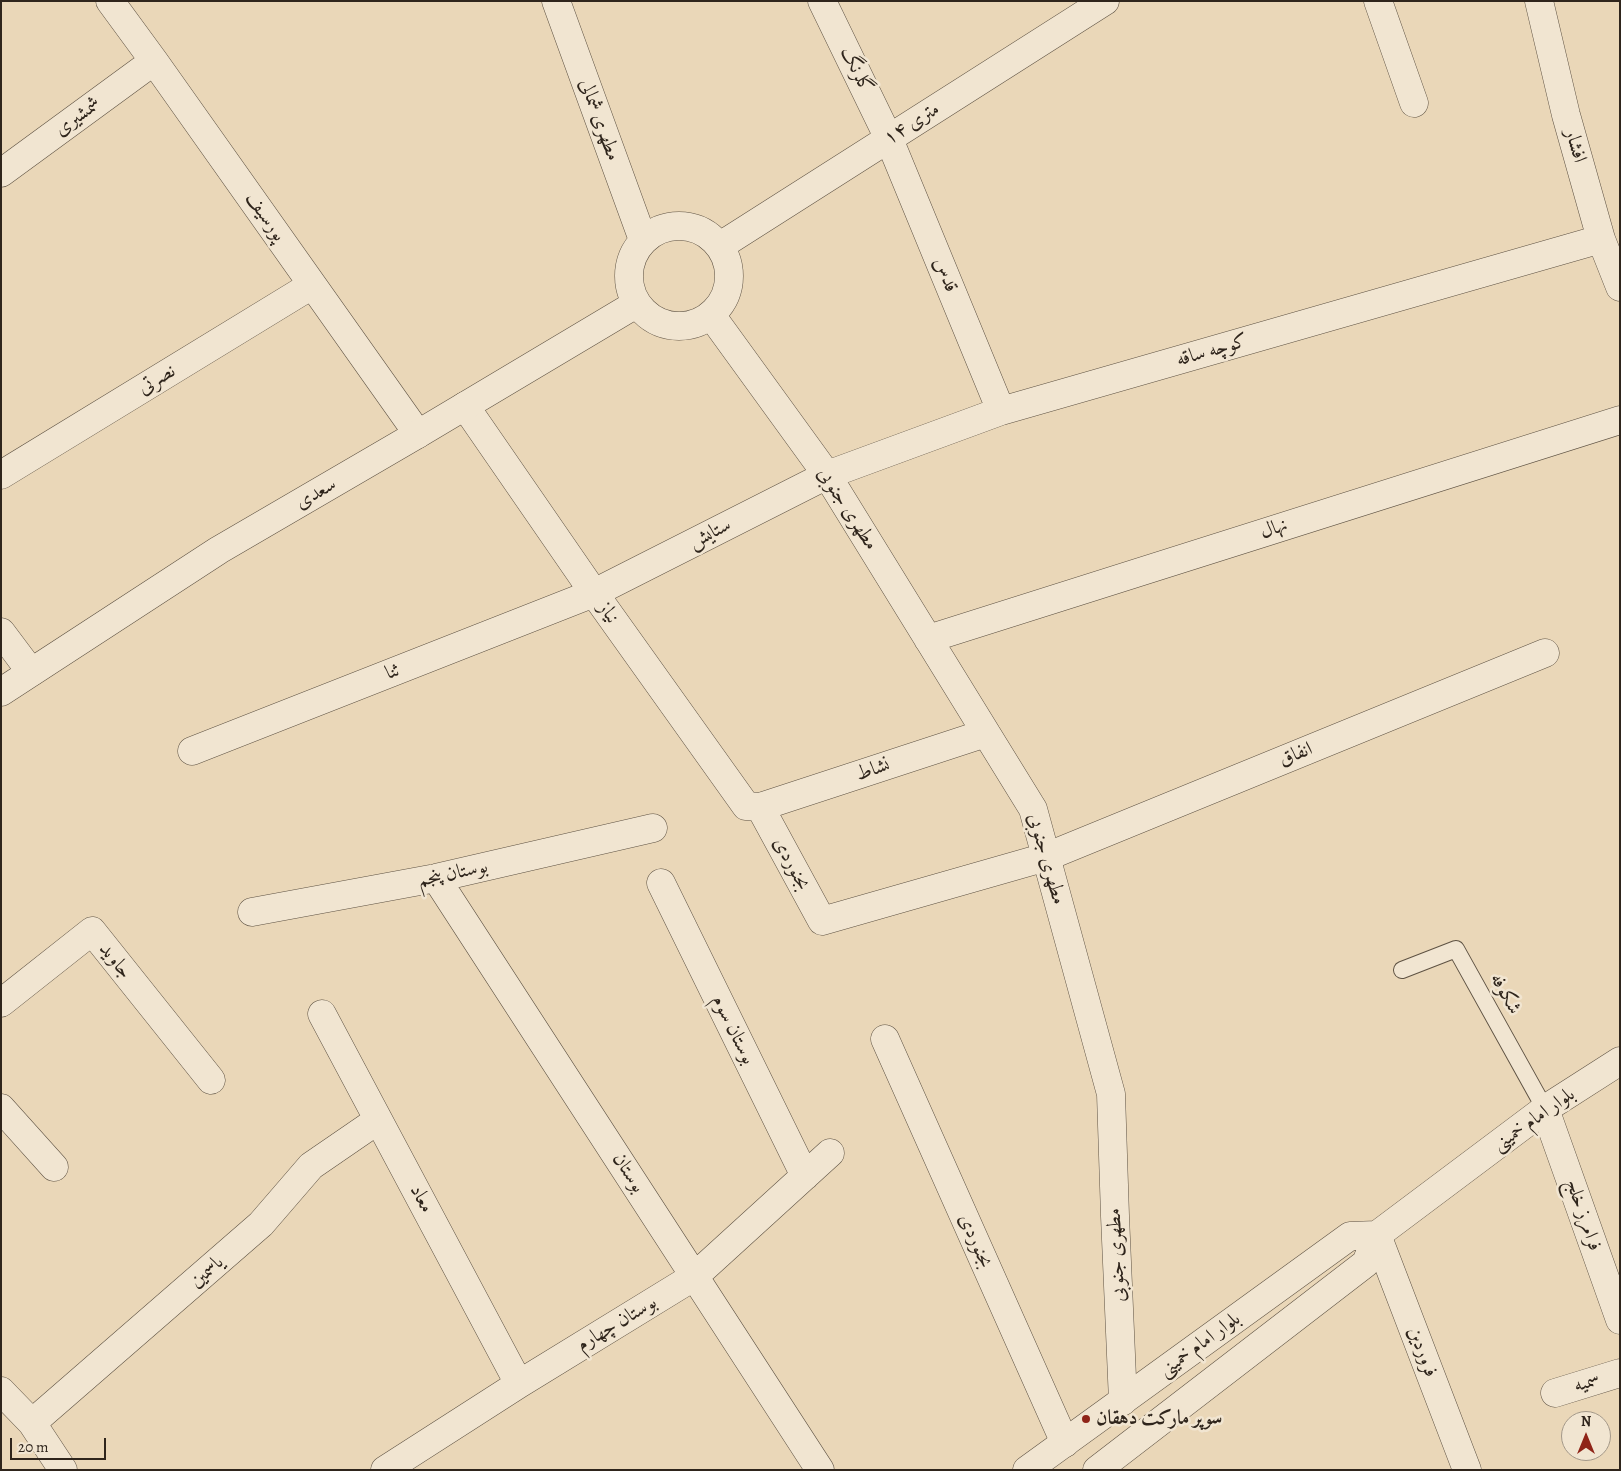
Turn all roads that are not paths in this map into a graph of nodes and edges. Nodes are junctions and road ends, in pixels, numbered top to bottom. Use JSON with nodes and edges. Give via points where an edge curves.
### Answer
{"nodes":[{"id":1,"x":110,"y":1,"type":"edge"},
{"id":2,"x":822,"y":1,"type":"edge"},
{"id":3,"x":1105,"y":1,"type":"edge"},
{"id":4,"x":1378,"y":1,"type":"edge"},
{"id":5,"x":1539,"y":1,"type":"edge"},
{"id":6,"x":560,"y":3,"type":"edge"},
{"id":7,"x":154,"y":61,"type":"junction"},
{"id":8,"x":1414,"y":103,"type":"dead end"},
{"id":9,"x":889,"y":139,"type":"junction"},
{"id":10,"x":1,"y":173,"type":"edge"},
{"id":11,"x":1601,"y":239,"type":"junction"},
{"id":12,"x":643,"y":240,"type":"junction"},
{"id":13,"x":720,"y":246,"type":"junction"},
{"id":14,"x":312,"y":285,"type":"junction"},
{"id":15,"x":1620,"y":287,"type":"edge"},
{"id":16,"x":636,"y":304,"type":"junction"},
{"id":17,"x":711,"y":315,"type":"junction"},
{"id":18,"x":465,"y":406,"type":"junction"},
{"id":19,"x":1002,"y":411,"type":"junction"},
{"id":20,"x":1620,"y":420,"type":"edge"},
{"id":21,"x":418,"y":434,"type":"junction"},
{"id":22,"x":1,"y":475,"type":"edge"},
{"id":23,"x":827,"y":476,"type":"junction"},
{"id":24,"x":594,"y":593,"type":"junction"},
{"id":25,"x":1,"y":632,"type":"edge"},
{"id":26,"x":928,"y":638,"type":"junction"},
{"id":27,"x":1546,"y":653,"type":"dead end"},
{"id":28,"x":31,"y":672,"type":"junction"},
{"id":29,"x":1,"y":692,"type":"edge"},
{"id":30,"x":986,"y":733,"type":"junction"},
{"id":31,"x":192,"y":751,"type":"dead end"},
{"id":32,"x":760,"y":807,"type":"junction"},
{"id":33,"x":653,"y":828,"type":"dead end"},
{"id":34,"x":1046,"y":857,"type":"junction"},
{"id":35,"x":436,"y":878,"type":"junction"},
{"id":36,"x":661,"y":883,"type":"dead end"},
{"id":37,"x":252,"y":912,"type":"dead end"},
{"id":38,"x":822,"y":921,"type":"joint"},
{"id":39,"x":1402,"y":970,"type":"dead end"},
{"id":40,"x":1,"y":1003,"type":"edge"},
{"id":41,"x":322,"y":1014,"type":"dead end"},
{"id":42,"x":885,"y":1039,"type":"dead end"},
{"id":43,"x":1620,"y":1061,"type":"edge"},
{"id":44,"x":211,"y":1080,"type":"dead end"},
{"id":45,"x":1,"y":1108,"type":"edge"},
{"id":46,"x":1546,"y":1110,"type":"junction"},
{"id":47,"x":378,"y":1120,"type":"junction"},
{"id":48,"x":830,"y":1153,"type":"dead end"},
{"id":49,"x":54,"y":1167,"type":"dead end"},
{"id":50,"x":805,"y":1176,"type":"junction"},
{"id":51,"x":1377,"y":1234,"type":"junction"},
{"id":52,"x":695,"y":1276,"type":"junction"},
{"id":53,"x":1620,"y":1320,"type":"edge"},
{"id":54,"x":1620,"y":1373,"type":"edge"},
{"id":55,"x":519,"y":1384,"type":"junction"},
{"id":56,"x":1,"y":1391,"type":"edge"},
{"id":57,"x":1555,"y":1393,"type":"dead end"},
{"id":58,"x":1123,"y":1401,"type":"junction"},
{"id":59,"x":32,"y":1423,"type":"junction"},
{"id":60,"x":1065,"y":1443,"type":"junction"},
{"id":61,"x":63,"y":1470,"type":"edge"},
{"id":62,"x":385,"y":1470,"type":"edge"},
{"id":63,"x":820,"y":1470,"type":"edge"},
{"id":64,"x":1027,"y":1470,"type":"edge"},
{"id":65,"x":1097,"y":1470,"type":"edge"},
{"id":66,"x":1467,"y":1470,"type":"edge"}],
"edges":[{"from":1,"to":7,"type":"street","name":"پورسیف"},
{"from":2,"to":9,"type":"street","name":"گلرنگ"},
{"from":3,"to":9,"type":"street","name":"متری ۱۴"},
{"from":4,"to":8,"type":"street"},
{"from":5,"to":11,"type":"street","name":"افشار","via":[[1566,115]]},
{"from":6,"to":12,"type":"street","name":"مطهری شمالی"},
{"from":7,"to":10,"type":"street","name":"شمشیری"},
{"from":7,"to":14,"type":"street","name":"پورسیف"},
{"from":9,"to":13,"type":"street","name":"متری ۱۴"},
{"from":9,"to":19,"type":"street","name":"قدس"},
{"from":11,"to":15,"type":"street","name":"افشار"},
{"from":11,"to":19,"type":"street","name":"کوچه ساقه"},
{"from":12,"to":13,"type":"street","via":[[657,230],[674,225],[692,227],[707,234]]},
{"from":12,"to":16,"type":"street","via":[[632,254],[628,271],[629,288]]},
{"from":13,"to":17,"type":"street","via":[[730,275],[721,303]]},
{"from":14,"to":21,"type":"street","name":"پورسیف"},
{"from":14,"to":22,"type":"street","name":"نصرتی"},
{"from":16,"to":17,"type":"street","via":[[663,324],[696,323]]},
{"from":16,"to":18,"type":"street","name":"سعدی"},
{"from":17,"to":23,"type":"street","name":"مطهری جنوبی"},
{"from":18,"to":21,"type":"street","name":"سعدی"},
{"from":18,"to":24,"type":"street","name":"نیاز"},
{"from":19,"to":23,"type":"street","name":"کوچه ساقه"},
{"from":20,"to":26,"type":"street","name":"نهال"},
{"from":21,"to":28,"type":"street","name":"سعدی","via":[[220,550]]},
{"from":23,"to":24,"type":"street","name":"ستایش"},
{"from":23,"to":26,"type":"street","name":"مطهری جنوبی"},
{"from":24,"to":31,"type":"street","name":"ثنا"},
{"from":24,"to":32,"type":"street","name":"نیاز","via":[[746,806]]},
{"from":25,"to":28,"type":"street"},
{"from":26,"to":30,"type":"street","name":"مطهری جنوبی"},
{"from":27,"to":34,"type":"street","name":"انفاق"},
{"from":28,"to":29,"type":"street","name":"سعدی"},
{"from":30,"to":32,"type":"street","name":"نشاط"},
{"from":30,"to":34,"type":"street","name":"مطهری جنوبی","via":[[1033,808]]},
{"from":32,"to":38,"type":"street","name":"بجنوردی"},
{"from":33,"to":35,"type":"street","name":"بوستان پنجم"},
{"from":34,"to":38,"type":"street","name":"انفاق"},
{"from":34,"to":58,"type":"street","name":"مطهری جنوبی","via":[[1111,1094]]},
{"from":35,"to":37,"type":"street","name":"بوستان پنجم"},
{"from":35,"to":52,"type":"street","name":"بوستان"},
{"from":36,"to":50,"type":"street","name":"بوستان سوم"},
{"from":39,"to":46,"type":"lane","name":"شکوفه","via":[[1456,949]]},
{"from":40,"to":44,"type":"street","name":"جاوید","via":[[92,932]]},
{"from":41,"to":47,"type":"street","name":"معاد"},
{"from":42,"to":60,"type":"street","name":"بجنوردی"},
{"from":43,"to":46,"type":"street","name":"بلوار امام خمینی"},
{"from":45,"to":49,"type":"street"},
{"from":46,"to":51,"type":"street","name":"بلوار امام خمینی"},
{"from":46,"to":53,"type":"street","name":"فرامرز خلج"},
{"from":47,"to":55,"type":"street","name":"معاد"},
{"from":47,"to":59,"type":"street","name":"یاسمین","via":[[311,1166],[261,1224]]},
{"from":48,"to":50,"type":"street","name":"بوستان چهارم"},
{"from":50,"to":52,"type":"street","name":"بوستان چهارم"},
{"from":51,"to":58,"type":"street","name":"بلوار امام خمینی","via":[[1350,1236]]},
{"from":51,"to":65,"type":"street","name":"بلوار امام خمینی","via":[[1366,1263]]},
{"from":51,"to":66,"type":"street","name":"فروردین"},
{"from":52,"to":55,"type":"street","name":"بوستان چهارم"},
{"from":52,"to":63,"type":"street","name":"بوستان"},
{"from":54,"to":57,"type":"street","name":"سمیه"},
{"from":55,"to":62,"type":"street","name":"بوستان چهارم"},
{"from":56,"to":59,"type":"street"},
{"from":58,"to":60,"type":"street","name":"بلوار امام خمینی"},
{"from":59,"to":61,"type":"street"},
{"from":60,"to":64,"type":"street","name":"بلوار امام خمینی"}]}
